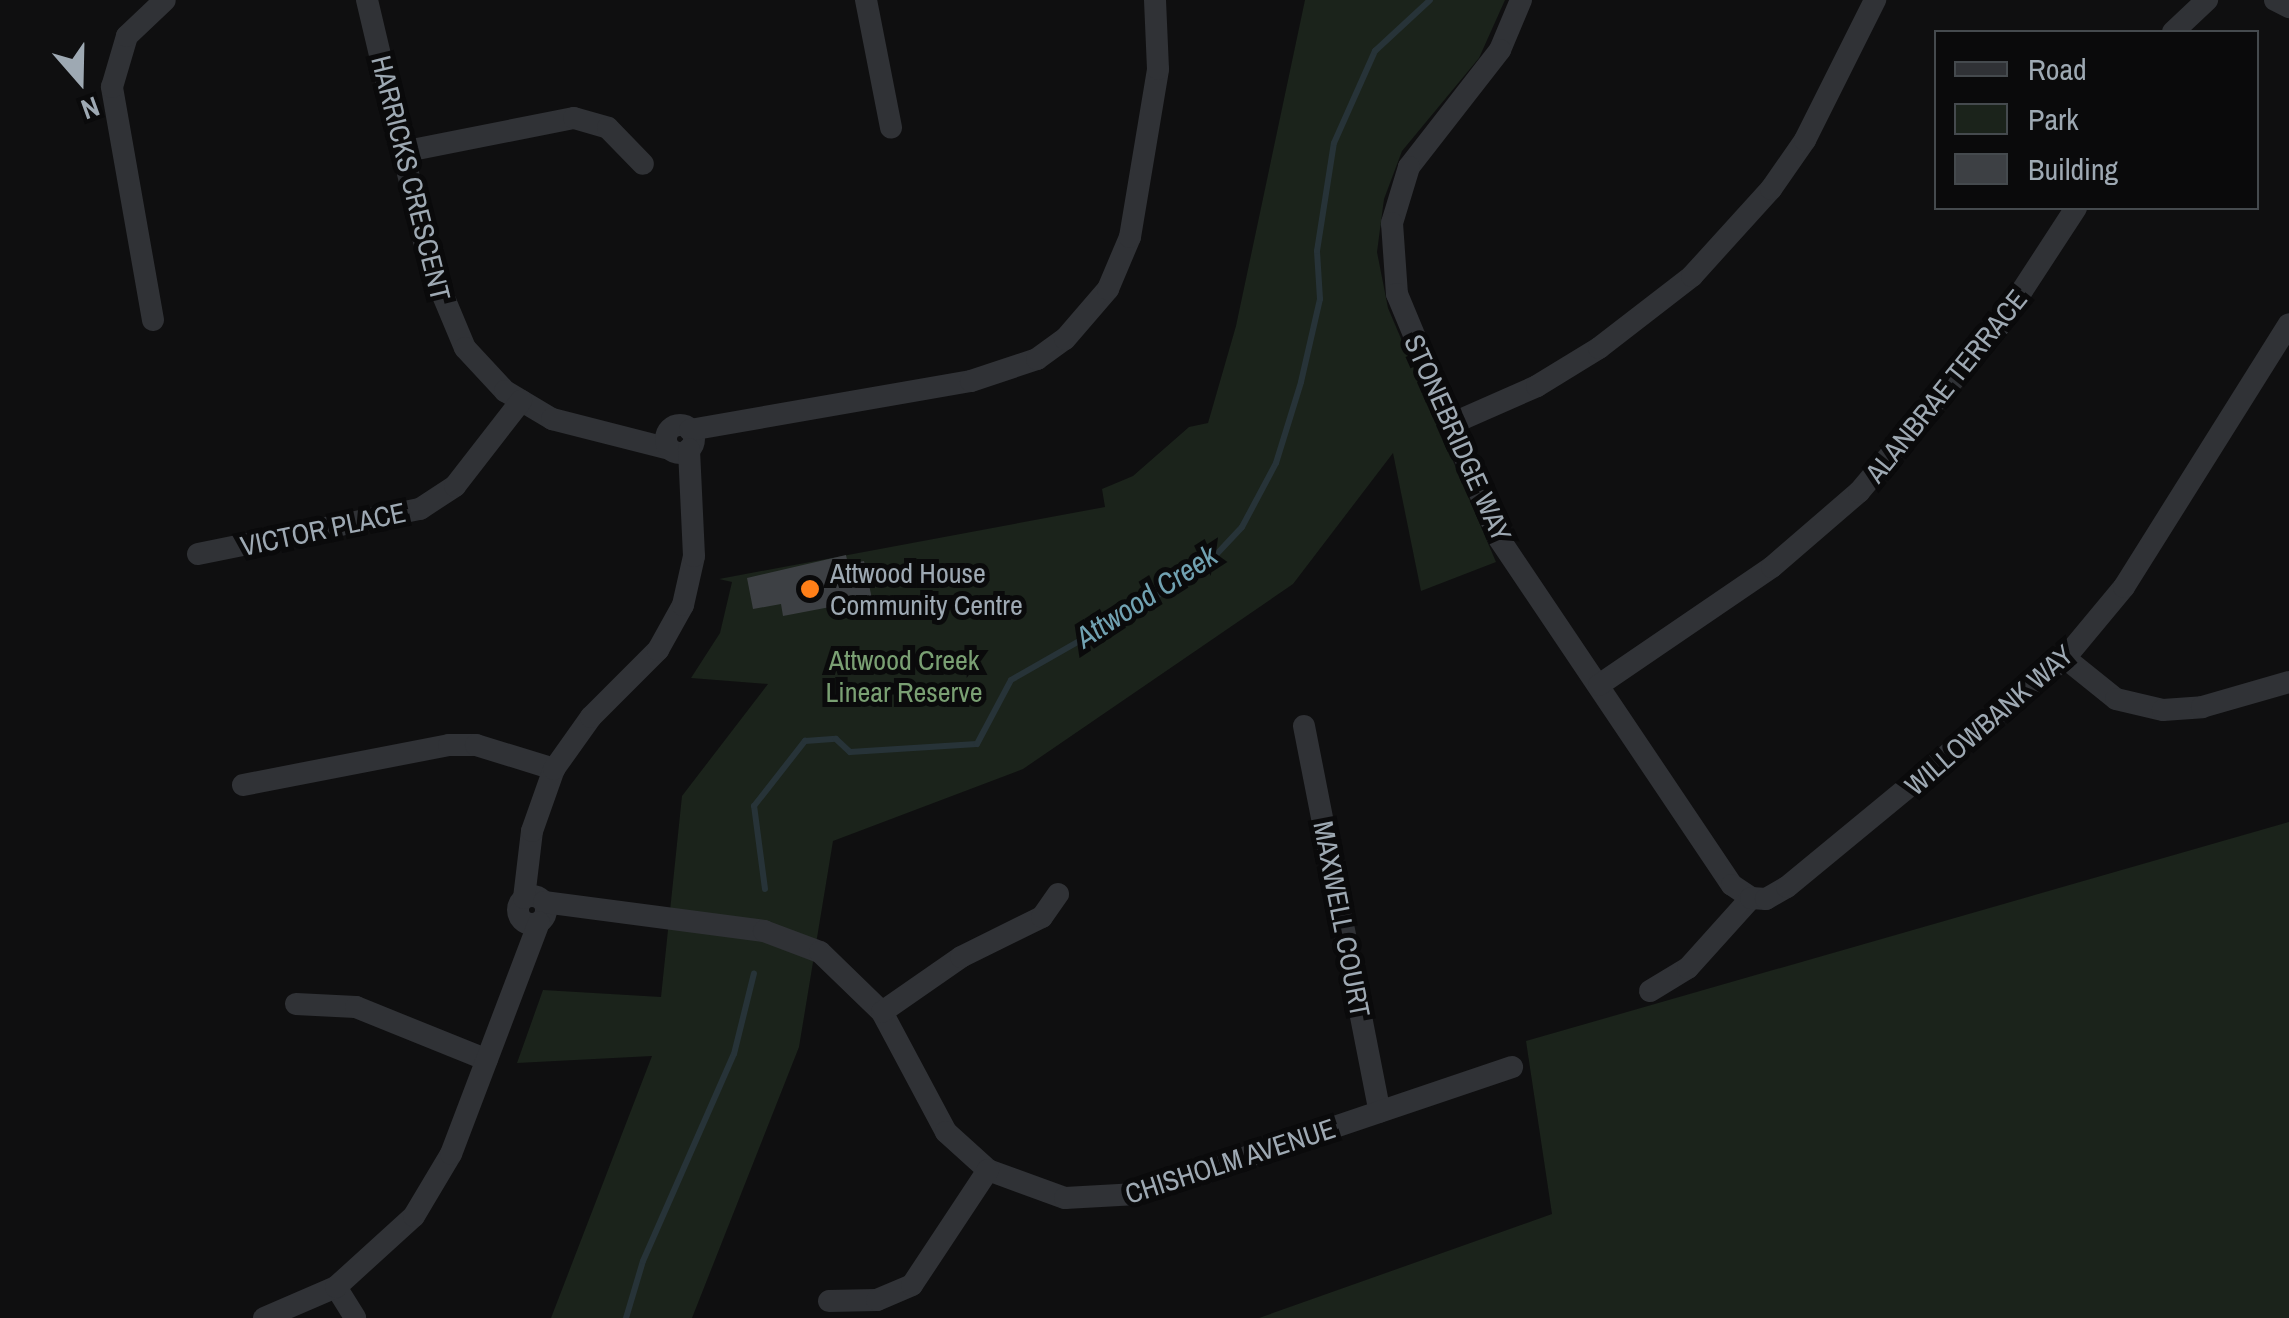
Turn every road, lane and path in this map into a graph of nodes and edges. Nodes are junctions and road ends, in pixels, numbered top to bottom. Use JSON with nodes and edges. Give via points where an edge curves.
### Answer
{"nodes":[{"id":1,"x":166,"y":0,"type":"edge"},
{"id":2,"x":367,"y":0,"type":"edge"},
{"id":3,"x":866,"y":0,"type":"edge"},
{"id":4,"x":1155,"y":0,"type":"edge"},
{"id":5,"x":1521,"y":0,"type":"edge"},
{"id":6,"x":1875,"y":0,"type":"edge"},
{"id":7,"x":2207,"y":0,"type":"edge"},
{"id":8,"x":2274,"y":0,"type":"edge"},
{"id":9,"x":2288,"y":4,"type":"edge"},
{"id":10,"x":2181,"y":18,"type":"edge"},
{"id":11,"x":891,"y":128,"type":"dead end"},
{"id":12,"x":402,"y":152,"type":"junction"},
{"id":13,"x":643,"y":164,"type":"dead end"},
{"id":14,"x":2075,"y":210,"type":"edge"},
{"id":15,"x":153,"y":320,"type":"dead end"},
{"id":16,"x":2289,"y":324,"type":"edge"},
{"id":17,"x":520,"y":401,"type":"junction"},
{"id":18,"x":1450,"y":424,"type":"junction"},
{"id":19,"x":680,"y":443,"type":"junction"},
{"id":20,"x":198,"y":554,"type":"dead end"},
{"id":21,"x":2065,"y":658,"type":"junction"},
{"id":22,"x":2289,"y":682,"type":"edge"},
{"id":23,"x":1598,"y":685,"type":"junction"},
{"id":24,"x":1304,"y":726,"type":"dead end"},
{"id":25,"x":554,"y":769,"type":"junction"},
{"id":26,"x":243,"y":786,"type":"dead end"},
{"id":27,"x":1058,"y":894,"type":"dead end"},
{"id":28,"x":1750,"y":898,"type":"junction"},
{"id":29,"x":535,"y":910,"type":"junction"},
{"id":30,"x":1650,"y":991,"type":"dead end"},
{"id":31,"x":296,"y":1004,"type":"dead end"},
{"id":32,"x":882,"y":1012,"type":"junction"},
{"id":33,"x":488,"y":1060,"type":"junction"},
{"id":34,"x":1512,"y":1067,"type":"dead end"},
{"id":35,"x":1380,"y":1112,"type":"junction"},
{"id":36,"x":988,"y":1170,"type":"junction"},
{"id":37,"x":336,"y":1287,"type":"junction"},
{"id":38,"x":829,"y":1300,"type":"dead end"},
{"id":39,"x":264,"y":1318,"type":"edge"},
{"id":40,"x":355,"y":1318,"type":"edge"}],
"edges":[{"from":1,"to":15,"type":"street","via":[[127,36],[112,87]]},
{"from":2,"to":12,"type":"street","name":"HARRICKS CRESCENT"},
{"from":3,"to":11,"type":"street"},
{"from":4,"to":19,"type":"street","name":"HARRICKS CRESCENT","via":[[1158,69],[1130,237],[1089,316],[1065,339],[1010,370],[746,422]]},
{"from":5,"to":18,"type":"street","name":"STONEBRIDGE WAY","via":[[1500,50],[1409,167],[1392,223],[1397,294]]},
{"from":6,"to":18,"type":"street","via":[[1838,86],[1805,140],[1771,189],[1692,276],[1537,386]]},
{"from":7,"to":10,"type":"street"},
{"from":8,"to":9,"type":"street"},
{"from":12,"to":13,"type":"street","via":[[574,118],[617,134]]},
{"from":12,"to":17,"type":"street","name":"HARRICKS CRESCENT","via":[[448,319],[490,376]]},
{"from":14,"to":23,"type":"street","name":"ALANBRAE TERRACE","via":[[1999,326],[1873,478],[1772,568]]},
{"from":16,"to":21,"type":"street","name":"WILLOWBANK WAY","via":[[2124,587]]},
{"from":17,"to":19,"type":"street","name":"HARRICKS CRESCENT","via":[[570,427]]},
{"from":17,"to":20,"type":"street","name":"VICTOR PLACE","via":[[454,486],[420,508]]},
{"from":18,"to":23,"type":"street","name":"STONEBRIDGE WAY","via":[[1498,537]]},
{"from":19,"to":25,"type":"street","via":[[691,509],[690,582],[672,630],[574,736]]},
{"from":21,"to":22,"type":"street","via":[[2116,699],[2163,710],[2188,710]]},
{"from":21,"to":28,"type":"street","name":"WILLOWBANK WAY","via":[[1788,887],[1766,899]]},
{"from":23,"to":28,"type":"street","name":"STONEBRIDGE WAY","via":[[1732,884]]},
{"from":24,"to":35,"type":"street","name":"MAXWELL COURT"},
{"from":25,"to":26,"type":"street","via":[[476,745],[449,746]]},
{"from":25,"to":29,"type":"street","via":[[530,847]]},
{"from":27,"to":32,"type":"street","via":[[1042,917],[961,957]]},
{"from":28,"to":30,"type":"street","name":"WILLOWBANK WAY","via":[[1688,968]]},
{"from":29,"to":32,"type":"street","name":"CHISHOLM AVENUE","via":[[726,926],[799,941],[841,967]]},
{"from":29,"to":33,"type":"street"},
{"from":31,"to":33,"type":"street","via":[[345,1004]]},
{"from":32,"to":36,"type":"street","name":"CHISHOLM AVENUE","via":[[930,1109]]},
{"from":33,"to":37,"type":"street","via":[[451,1154],[414,1216]]},
{"from":34,"to":35,"type":"street","name":"CHISHOLM AVENUE"},
{"from":35,"to":36,"type":"street","name":"CHISHOLM AVENUE","via":[[1155,1189],[1100,1200],[1032,1189]]},
{"from":36,"to":38,"type":"street","via":[[912,1285],[876,1300]]},
{"from":37,"to":39,"type":"street"},
{"from":37,"to":40,"type":"street"}]}
